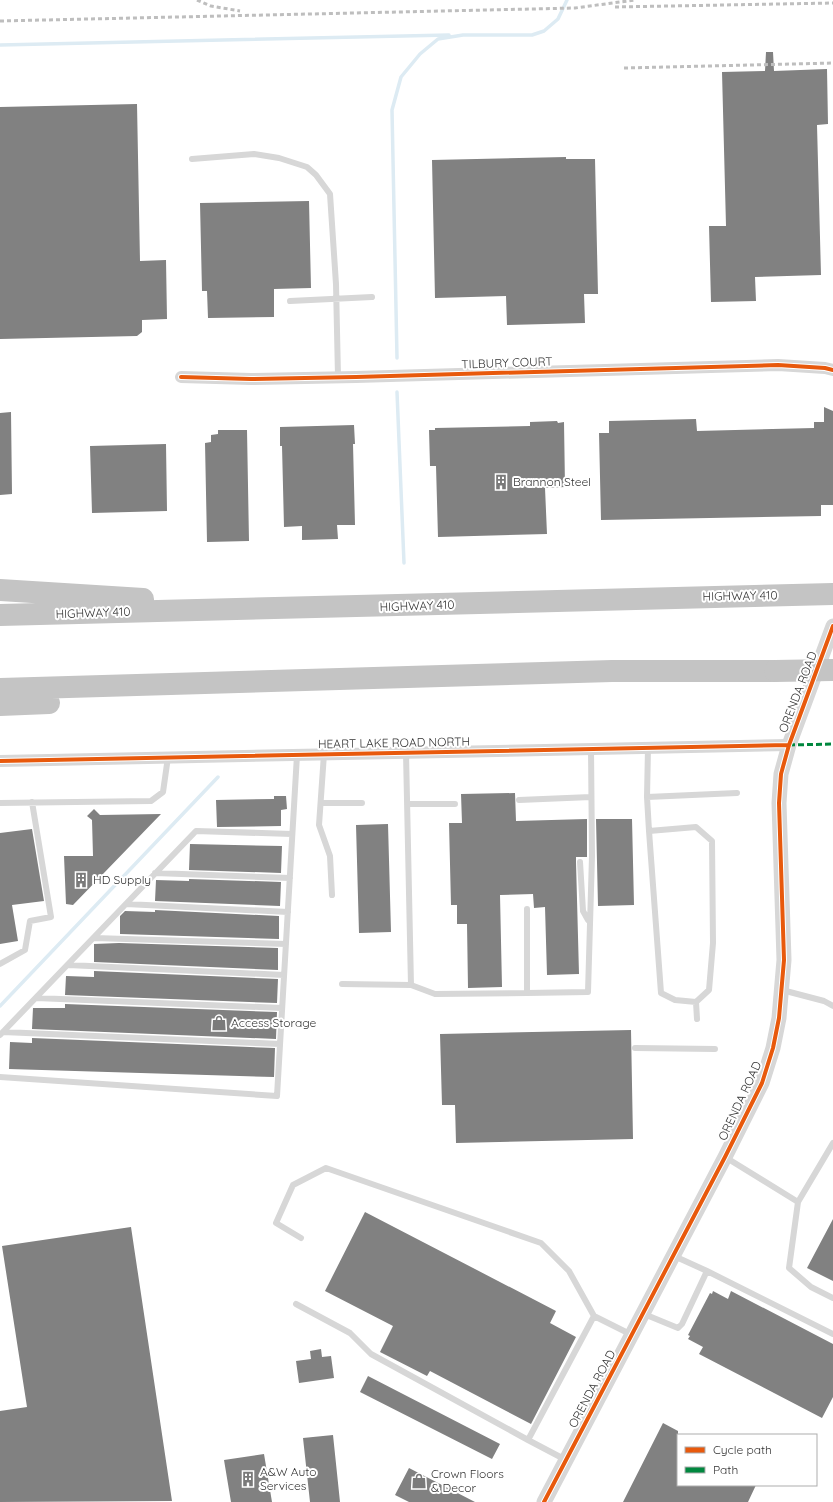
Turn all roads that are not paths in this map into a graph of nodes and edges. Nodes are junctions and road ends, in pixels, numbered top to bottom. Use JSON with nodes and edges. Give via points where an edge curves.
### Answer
{"nodes":[{"id":1,"x":192,"y":159,"type":"dead end"},
{"id":2,"x":372,"y":297,"type":"dead end"},
{"id":3,"x":337,"y":298,"type":"junction"},
{"id":4,"x":290,"y":301,"type":"dead end"},
{"id":5,"x":833,"y":370,"type":"edge"},
{"id":6,"x":181,"y":377,"type":"dead end"},
{"id":7,"x":338,"y":378,"type":"junction"},
{"id":8,"x":0,"y":590,"type":"edge"},
{"id":9,"x":833,"y":594,"type":"edge"},
{"id":10,"x":215,"y":609,"type":"junction"},
{"id":11,"x":0,"y":615,"type":"edge"},
{"id":12,"x":833,"y":626,"type":"edge"},
{"id":13,"x":833,"y":670,"type":"edge"},
{"id":14,"x":153,"y":686,"type":"junction"},
{"id":15,"x":0,"y":689,"type":"edge"},
{"id":16,"x":0,"y":705,"type":"edge"},
{"id":17,"x":789,"y":745,"type":"junction"},
{"id":18,"x":648,"y":748,"type":"junction"},
{"id":19,"x":591,"y":749,"type":"junction"},
{"id":20,"x":406,"y":753,"type":"junction"},
{"id":21,"x":324,"y":754,"type":"junction"},
{"id":22,"x":297,"y":755,"type":"junction"},
{"id":23,"x":168,"y":757,"type":"junction"},
{"id":24,"x":0,"y":761,"type":"edge"},
{"id":25,"x":737,"y":793,"type":"dead end"},
{"id":26,"x":591,"y":797,"type":"junction"},
{"id":27,"x":647,"y":797,"type":"junction"},
{"id":28,"x":519,"y":800,"type":"dead end"},
{"id":29,"x":32,"y":802,"type":"junction"},
{"id":30,"x":0,"y":803,"type":"edge"},
{"id":31,"x":321,"y":803,"type":"junction"},
{"id":32,"x":362,"y":803,"type":"dead end"},
{"id":33,"x":407,"y":804,"type":"junction"},
{"id":34,"x":455,"y":804,"type":"dead end"},
{"id":35,"x":649,"y":831,"type":"junction"},
{"id":36,"x":292,"y":834,"type":"junction"},
{"id":37,"x":580,"y":862,"type":"dead end"},
{"id":38,"x":155,"y":873,"type":"junction"},
{"id":39,"x":290,"y":878,"type":"junction"},
{"id":40,"x":332,"y":896,"type":"dead end"},
{"id":41,"x":126,"y":904,"type":"junction"},
{"id":42,"x":527,"y":909,"type":"dead end"},
{"id":43,"x":288,"y":912,"type":"junction"},
{"id":44,"x":589,"y":922,"type":"junction"},
{"id":45,"x":94,"y":938,"type":"junction"},
{"id":46,"x":286,"y":944,"type":"junction"},
{"id":47,"x":0,"y":964,"type":"edge"},
{"id":48,"x":68,"y":965,"type":"junction"},
{"id":49,"x":284,"y":975,"type":"junction"},
{"id":50,"x":342,"y":984,"type":"dead end"},
{"id":51,"x":411,"y":986,"type":"junction"},
{"id":52,"x":782,"y":990,"type":"junction"},
{"id":53,"x":527,"y":993,"type":"junction"},
{"id":54,"x":36,"y":998,"type":"junction"},
{"id":55,"x":696,"y":1002,"type":"junction"},
{"id":56,"x":833,"y":1006,"type":"edge"},
{"id":57,"x":282,"y":1008,"type":"junction"},
{"id":58,"x":697,"y":1019,"type":"dead end"},
{"id":59,"x":2,"y":1034,"type":"edge"},
{"id":60,"x":280,"y":1044,"type":"junction"},
{"id":61,"x":635,"y":1048,"type":"dead end"},
{"id":62,"x":715,"y":1049,"type":"dead end"},
{"id":63,"x":0,"y":1077,"type":"edge"},
{"id":64,"x":833,"y":1143,"type":"edge"},
{"id":65,"x":725,"y":1157,"type":"junction"},
{"id":66,"x":798,"y":1202,"type":"junction"},
{"id":67,"x":301,"y":1238,"type":"dead end"},
{"id":68,"x":674,"y":1256,"type":"junction"},
{"id":69,"x":707,"y":1271,"type":"junction"},
{"id":70,"x":833,"y":1298,"type":"edge"},
{"id":71,"x":296,"y":1304,"type":"dead end"},
{"id":72,"x":644,"y":1314,"type":"junction"},
{"id":73,"x":594,"y":1316,"type":"junction"},
{"id":74,"x":833,"y":1334,"type":"edge"},
{"id":75,"x":632,"y":1335,"type":"junction"},
{"id":76,"x":528,"y":1440,"type":"junction"},
{"id":77,"x":566,"y":1460,"type":"junction"},
{"id":78,"x":544,"y":1502,"type":"edge"}],
"edges":[{"from":1,"to":3,"type":"lane","via":[[254,154],[279,158],[307,167],[316,175],[330,194]]},
{"from":2,"to":3,"type":"lane"},
{"from":3,"to":4,"type":"lane"},
{"from":3,"to":7,"type":"lane"},
{"from":5,"to":7,"type":"street","name":"TILBURY COURT","via":[[778,365]]},
{"from":6,"to":7,"type":"street","name":"TILBURY COURT"},
{"from":8,"to":10,"type":"highway","via":[[140,598]]},
{"from":9,"to":10,"type":"highway","name":"HIGHWAY 410"},
{"from":10,"to":11,"type":"highway","name":"HIGHWAY 410"},
{"from":12,"to":17,"type":"street","name":"ORENDA ROAD"},
{"from":13,"to":14,"type":"highway","bridge":true,"via":[[612,671]]},
{"from":14,"to":15,"type":"highway"},
{"from":14,"to":16,"type":"highway","via":[[80,701]]},
{"from":17,"to":18,"type":"street","name":"HEART LAKE ROAD NORTH"},
{"from":17,"to":52,"type":"street","name":"ORENDA ROAD","via":[[781,774],[779,803],[784,960]]},
{"from":18,"to":19,"type":"street","name":"HEART LAKE ROAD NORTH"},
{"from":18,"to":27,"type":"lane"},
{"from":19,"to":20,"type":"street","name":"HEART LAKE ROAD NORTH"},
{"from":19,"to":26,"type":"lane"},
{"from":20,"to":21,"type":"street","name":"HEART LAKE ROAD NORTH"},
{"from":20,"to":33,"type":"lane"},
{"from":21,"to":22,"type":"street","name":"HEART LAKE ROAD NORTH"},
{"from":21,"to":31,"type":"lane"},
{"from":22,"to":23,"type":"street","name":"HEART LAKE ROAD NORTH"},
{"from":22,"to":36,"type":"lane"},
{"from":23,"to":24,"type":"street","name":"HEART LAKE ROAD NORTH"},
{"from":23,"to":29,"type":"lane","via":[[163,792],[151,801]]},
{"from":25,"to":27,"type":"lane"},
{"from":26,"to":28,"type":"lane"},
{"from":26,"to":44,"type":"lane"},
{"from":27,"to":35,"type":"lane"},
{"from":29,"to":30,"type":"lane"},
{"from":29,"to":47,"type":"lane","via":[[51,917],[30,921],[25,950]]},
{"from":31,"to":32,"type":"lane"},
{"from":31,"to":40,"type":"lane","via":[[319,825],[330,856]]},
{"from":33,"to":34,"type":"lane"},
{"from":33,"to":51,"type":"lane"},
{"from":35,"to":55,"type":"lane","via":[[661,993],[675,1000]]},
{"from":35,"to":55,"type":"lane","via":[[696,827],[712,841],[713,943],[709,990]]},
{"from":36,"to":38,"type":"lane","via":[[196,831]]},
{"from":36,"to":39,"type":"lane"},
{"from":37,"to":44,"type":"lane","via":[[583,911]]},
{"from":38,"to":39,"type":"lane"},
{"from":38,"to":41,"type":"lane"},
{"from":39,"to":43,"type":"lane"},
{"from":41,"to":43,"type":"lane"},
{"from":41,"to":45,"type":"lane"},
{"from":42,"to":53,"type":"lane"},
{"from":43,"to":46,"type":"lane"},
{"from":44,"to":53,"type":"lane","via":[[588,992]]},
{"from":45,"to":46,"type":"lane"},
{"from":45,"to":48,"type":"lane"},
{"from":46,"to":49,"type":"lane"},
{"from":48,"to":49,"type":"lane"},
{"from":48,"to":54,"type":"lane"},
{"from":49,"to":57,"type":"lane"},
{"from":50,"to":51,"type":"lane"},
{"from":51,"to":53,"type":"lane","via":[[435,994]]},
{"from":52,"to":56,"type":"lane","via":[[824,1001]]},
{"from":52,"to":65,"type":"street","name":"ORENDA ROAD","via":[[773,1048],[764,1076]]},
{"from":54,"to":57,"type":"lane"},
{"from":54,"to":59,"type":"lane"},
{"from":55,"to":58,"type":"lane"},
{"from":57,"to":60,"type":"lane"},
{"from":59,"to":60,"type":"lane"},
{"from":60,"to":63,"type":"lane","via":[[277,1096]]},
{"from":61,"to":62,"type":"lane"},
{"from":64,"to":66,"type":"lane"},
{"from":65,"to":66,"type":"lane"},
{"from":65,"to":68,"type":"street","name":"ORENDA ROAD"},
{"from":66,"to":70,"type":"lane","via":[[789,1268],[811,1287]]},
{"from":67,"to":73,"type":"lane","via":[[276,1223],[293,1185],[326,1168],[540,1243],[569,1271]]},
{"from":68,"to":69,"type":"lane"},
{"from":68,"to":72,"type":"street","name":"ORENDA ROAD"},
{"from":69,"to":72,"type":"lane","via":[[678,1328]]},
{"from":69,"to":74,"type":"lane"},
{"from":71,"to":76,"type":"lane","via":[[350,1333],[371,1354]]},
{"from":72,"to":75,"type":"street","name":"ORENDA ROAD"},
{"from":73,"to":75,"type":"lane"},
{"from":73,"to":76,"type":"lane"},
{"from":75,"to":77,"type":"street","name":"ORENDA ROAD"},
{"from":76,"to":77,"type":"lane"},
{"from":77,"to":78,"type":"street","name":"ORENDA ROAD"}]}
